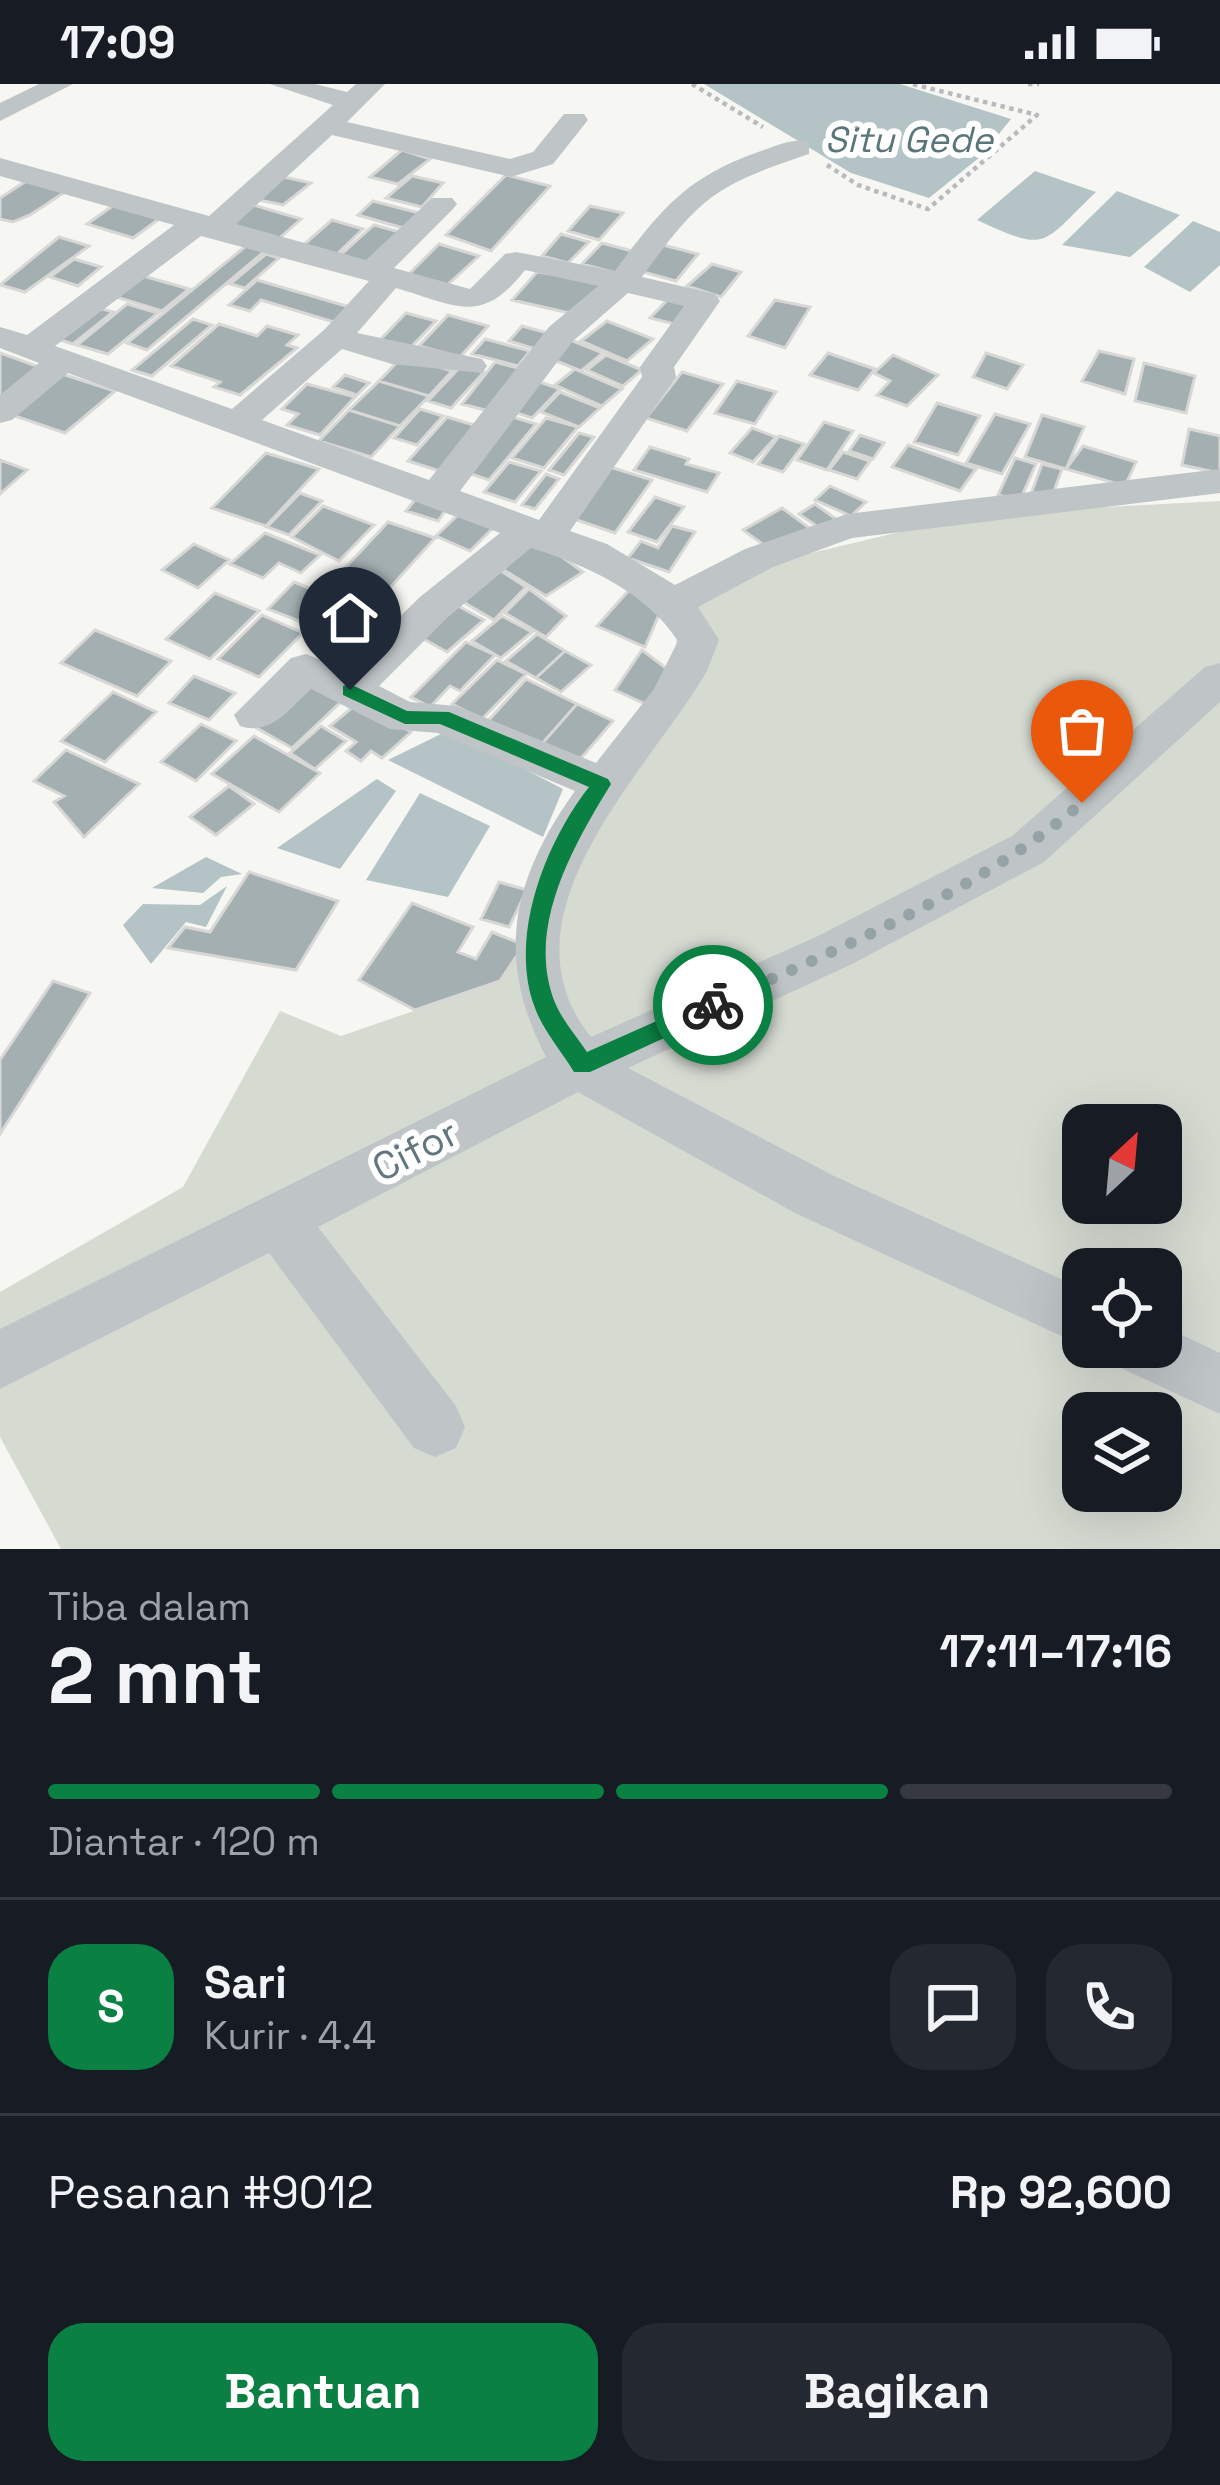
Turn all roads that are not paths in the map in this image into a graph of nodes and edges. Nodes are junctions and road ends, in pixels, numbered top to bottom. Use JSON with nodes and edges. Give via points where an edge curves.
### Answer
{"nodes":[{"id":1,"x":60,"y":84,"type":"edge"},
{"id":2,"x":283,"y":84,"type":"edge"},
{"id":3,"x":361,"y":93,"type":"edge"},
{"id":4,"x":0,"y":113,"type":"edge"},
{"id":5,"x":574,"y":120,"type":"dead end"},
{"id":6,"x":328,"y":126,"type":"junction"},
{"id":7,"x":799,"y":148,"type":"road end"},
{"id":8,"x":0,"y":167,"type":"edge"},
{"id":9,"x":442,"y":204,"type":"dead end"},
{"id":10,"x":203,"y":227,"type":"junction"},
{"id":11,"x":381,"y":275,"type":"junction"},
{"id":12,"x":623,"y":281,"type":"junction"},
{"id":13,"x":336,"y":337,"type":"junction"},
{"id":14,"x":32,"y":348,"type":"edge"},
{"id":15,"x":470,"y":366,"type":"dead end"},
{"id":16,"x":0,"y":412,"type":"edge"},
{"id":17,"x":237,"y":423,"type":"junction"},
{"id":18,"x":1220,"y":481,"type":"edge"},
{"id":19,"x":435,"y":498,"type":"junction"},
{"id":20,"x":536,"y":536,"type":"junction"},
{"id":21,"x":674,"y":603,"type":"junction"},
{"id":22,"x":1220,"y":678,"type":"edge"},
{"id":23,"x":350,"y":690,"type":"junction"},
{"id":24,"x":255,"y":715,"type":"dead end"},
{"id":25,"x":602,"y":784,"type":"junction"},
{"id":26,"x":582,"y":1065,"type":"junction"},
{"id":27,"x":278,"y":1220,"type":"junction"},
{"id":28,"x":1062,"y":1309,"type":"edge"},
{"id":29,"x":0,"y":1360,"type":"edge"},
{"id":30,"x":1182,"y":1366,"type":"edge"},
{"id":31,"x":1220,"y":1384,"type":"edge"},
{"id":32,"x":435,"y":1427,"type":"dead end"}],
"edges":[{"from":1,"to":4,"type":"street"},
{"from":2,"to":3,"type":"street"},
{"from":3,"to":6,"type":"street"},
{"from":5,"to":6,"type":"street","via":[[543,158],[511,168]]},
{"from":6,"to":10,"type":"street"},
{"from":7,"to":12,"type":"street","via":[[725,173],[678,207]]},
{"from":8,"to":10,"type":"street"},
{"from":9,"to":11,"type":"street"},
{"from":10,"to":11,"type":"street"},
{"from":10,"to":14,"type":"street"},
{"from":11,"to":12,"type":"street","via":[[473,300],[491,292],[516,261]]},
{"from":11,"to":13,"type":"street"},
{"from":12,"to":19,"type":"street","via":[[561,334]]},
{"from":12,"to":20,"type":"street","via":[[704,301],[657,367],[633,420]]},
{"from":13,"to":15,"type":"street"},
{"from":13,"to":17,"type":"street"},
{"from":14,"to":16,"type":"street"},
{"from":14,"to":17,"type":"street"},
{"from":17,"to":19,"type":"street"},
{"from":18,"to":21,"type":"street","via":[[848,526],[759,558]]},
{"from":19,"to":20,"type":"street"},
{"from":20,"to":21,"type":"street","via":[[592,553]]},
{"from":20,"to":23,"type":"street","via":[[434,608]]},
{"from":21,"to":25,"type":"street","via":[[699,640],[690,668]]},
{"from":22,"to":26,"type":"street","name":"Cifor","via":[[1028,849],[836,950]]},
{"from":23,"to":24,"type":"street","via":[[306,669]]},
{"from":23,"to":25,"type":"street","via":[[405,718],[442,717]]},
{"from":25,"to":26,"type":"street","via":[[554,871],[535,940],[544,1005]]},
{"from":26,"to":27,"type":"street","name":"Cifor"},
{"from":26,"to":28,"type":"street","via":[[722,1148]]},
{"from":27,"to":29,"type":"street","name":"Cifor"},
{"from":27,"to":32,"type":"street"},
{"from":30,"to":31,"type":"street"}]}
